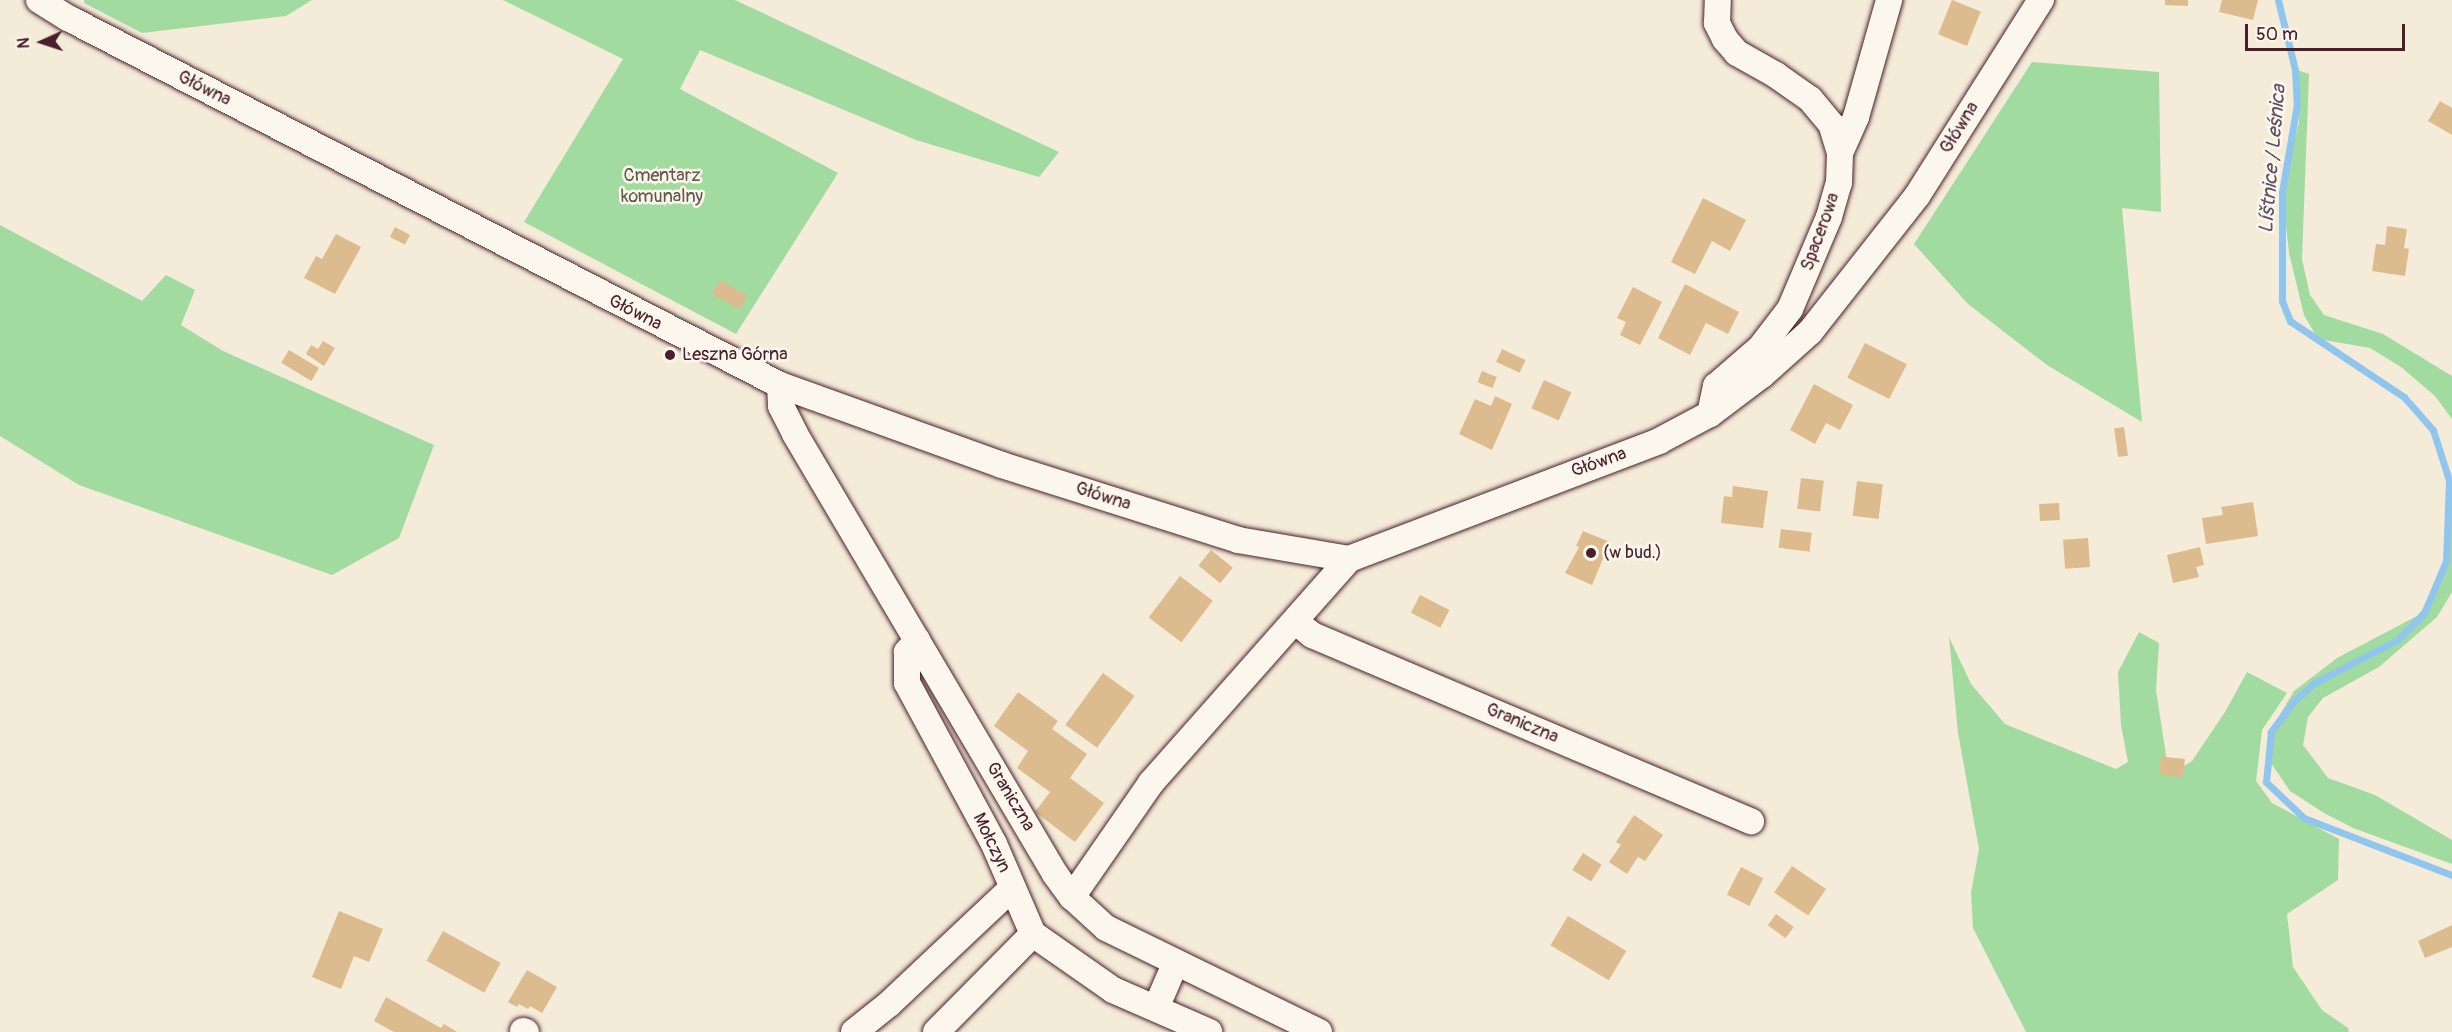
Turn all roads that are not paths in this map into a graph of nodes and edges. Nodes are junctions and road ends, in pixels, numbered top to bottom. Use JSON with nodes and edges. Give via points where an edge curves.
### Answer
{"nodes":[{"id":1,"x":39,"y":0,"type":"edge"},
{"id":2,"x":1718,"y":0,"type":"edge"},
{"id":3,"x":1889,"y":0,"type":"edge"},
{"id":4,"x":2041,"y":0,"type":"edge"},
{"id":5,"x":1840,"y":153,"type":"junction"},
{"id":6,"x":780,"y":385,"type":"junction"},
{"id":7,"x":1710,"y":414,"type":"junction"},
{"id":8,"x":1349,"y":559,"type":"junction"},
{"id":9,"x":1296,"y":622,"type":"junction"},
{"id":10,"x":917,"y":640,"type":"junction"},
{"id":11,"x":1751,"y":821,"type":"dead end"},
{"id":12,"x":1012,"y":888,"type":"junction"},
{"id":13,"x":1072,"y":897,"type":"junction"},
{"id":14,"x":1033,"y":934,"type":"junction"},
{"id":15,"x":1175,"y":964,"type":"junction"},
{"id":16,"x":1156,"y":1008,"type":"junction"},
{"id":17,"x":854,"y":1032,"type":"edge"},
{"id":18,"x":936,"y":1032,"type":"edge"},
{"id":19,"x":1209,"y":1032,"type":"edge"},
{"id":20,"x":1319,"y":1032,"type":"edge"}],
"edges":[{"from":1,"to":6,"type":"street","name":"Główna"},
{"from":2,"to":5,"type":"street","name":"Spacerowa","via":[[1717,22],[1725,39],[1737,53],[1810,99],[1831,124]]},
{"from":3,"to":5,"type":"street","via":[[1856,117]]},
{"from":4,"to":7,"type":"street","name":"Główna","via":[[1917,196],[1810,332]]},
{"from":5,"to":7,"type":"street","name":"Spacerowa","via":[[1839,183],[1829,218],[1790,309],[1761,347],[1716,386]]},
{"from":6,"to":8,"type":"street","name":"Główna","via":[[1002,465],[1238,540]]},
{"from":6,"to":10,"type":"street","name":"Graniczna","via":[[781,406],[795,434]]},
{"from":7,"to":8,"type":"street","name":"Główna","via":[[1659,441]]},
{"from":8,"to":9,"type":"street"},
{"from":9,"to":11,"type":"street","name":"Graniczna","via":[[1312,635]]},
{"from":9,"to":13,"type":"street","via":[[1151,783]]},
{"from":10,"to":12,"type":"street","name":"Mołczyn","via":[[907,652],[907,683],[994,844]]},
{"from":10,"to":13,"type":"street","name":"Graniczna"},
{"from":12,"to":14,"type":"street"},
{"from":12,"to":17,"type":"street","name":"Mołczyn"},
{"from":13,"to":15,"type":"street","name":"Graniczna","via":[[1106,928]]},
{"from":14,"to":16,"type":"street","via":[[1113,990]]},
{"from":14,"to":18,"type":"street"},
{"from":15,"to":16,"type":"street"},
{"from":15,"to":20,"type":"street","name":"Graniczna"},
{"from":16,"to":19,"type":"street"}]}
